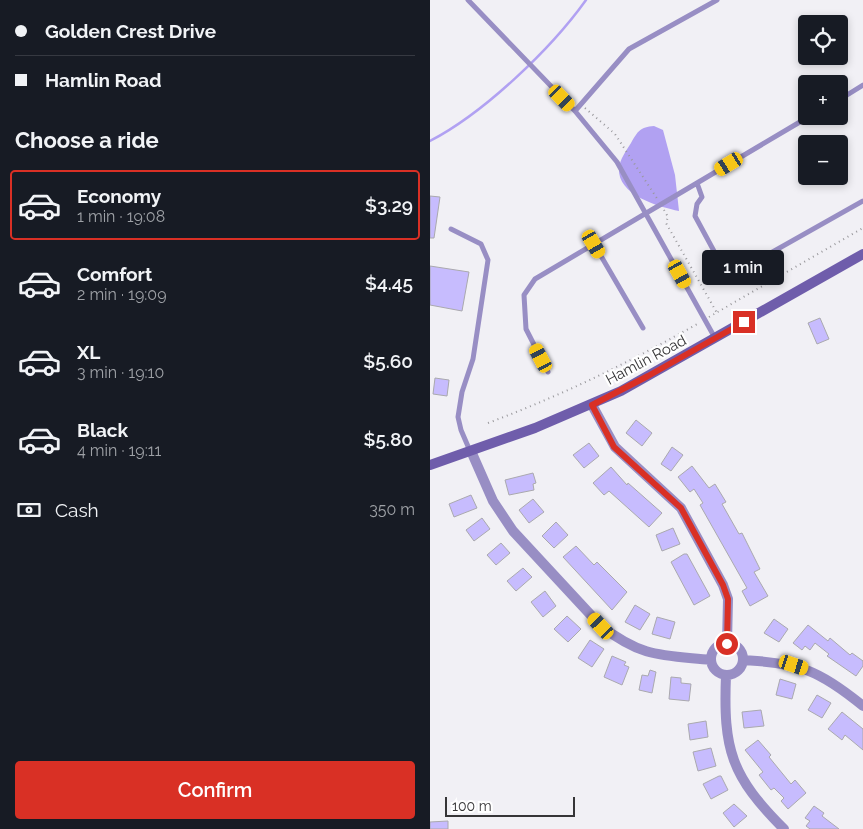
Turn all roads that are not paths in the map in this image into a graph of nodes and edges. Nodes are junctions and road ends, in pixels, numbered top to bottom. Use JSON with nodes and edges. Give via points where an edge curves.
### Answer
{"nodes":[{"id":1,"x":468,"y":0,"type":"edge"},
{"id":2,"x":717,"y":0,"type":"edge"},
{"id":3,"x":863,"y":85,"type":"edge"},
{"id":4,"x":848,"y":94,"type":"edge"},
{"id":5,"x":575,"y":111,"type":"junction"},
{"id":6,"x":798,"y":123,"type":"edge"},
{"id":7,"x":696,"y":183,"type":"junction"},
{"id":8,"x":863,"y":201,"type":"edge"},
{"id":9,"x":646,"y":213,"type":"junction"},
{"id":10,"x":452,"y":229,"type":"dead end"},
{"id":11,"x":594,"y":244,"type":"junction"},
{"id":12,"x":863,"y":254,"type":"edge"},
{"id":13,"x":643,"y":328,"type":"dead end"},
{"id":14,"x":716,"y":338,"type":"junction"},
{"id":15,"x":548,"y":372,"type":"dead end"},
{"id":16,"x":592,"y":405,"type":"junction"},
{"id":17,"x":471,"y":451,"type":"junction"},
{"id":18,"x":430,"y":465,"type":"edge"},
{"id":19,"x":727,"y":644,"type":"junction"},
{"id":20,"x":711,"y":660,"type":"junction"},
{"id":21,"x":743,"y":660,"type":"junction"},
{"id":22,"x":726,"y":675,"type":"junction"},
{"id":23,"x":863,"y":706,"type":"edge"},
{"id":24,"x":784,"y":829,"type":"edge"}],
"edges":[{"from":1,"to":5,"type":"lane"},
{"from":2,"to":5,"type":"lane","via":[[629,49]]},
{"from":3,"to":4,"type":"lane"},
{"from":5,"to":9,"type":"lane","via":[[617,162]]},
{"from":6,"to":7,"type":"lane"},
{"from":7,"to":8,"type":"lane","via":[[702,197],[696,204],[695,216],[728,277]]},
{"from":7,"to":9,"type":"lane"},
{"from":9,"to":11,"type":"lane"},
{"from":9,"to":14,"type":"lane"},
{"from":10,"to":17,"type":"lane","via":[[481,244],[488,260],[473,359],[459,405],[460,430]]},
{"from":11,"to":13,"type":"lane"},
{"from":11,"to":15,"type":"lane","via":[[535,279],[524,295],[526,329]]},
{"from":12,"to":14,"type":"street","name":"Hamlin Road"},
{"from":14,"to":16,"type":"street","name":"Hamlin Road"},
{"from":16,"to":17,"type":"street","name":"Hamlin Road"},
{"from":16,"to":19,"type":"street","via":[[614,447],[681,508],[728,599]]},
{"from":17,"to":18,"type":"street","name":"Hamlin Road"},
{"from":17,"to":20,"type":"street","via":[[494,501],[513,531],[601,626],[644,652],[667,658]]},
{"from":19,"to":20,"type":"street","via":[[716,648]]},
{"from":19,"to":21,"type":"street","via":[[739,648]]},
{"from":20,"to":22,"type":"street","via":[[716,670]]},
{"from":21,"to":22,"type":"street","via":[[738,671]]},
{"from":21,"to":23,"type":"street","via":[[777,662],[808,669],[836,684]]},
{"from":22,"to":24,"type":"street","via":[[726,729],[733,760],[748,790]]}]}
